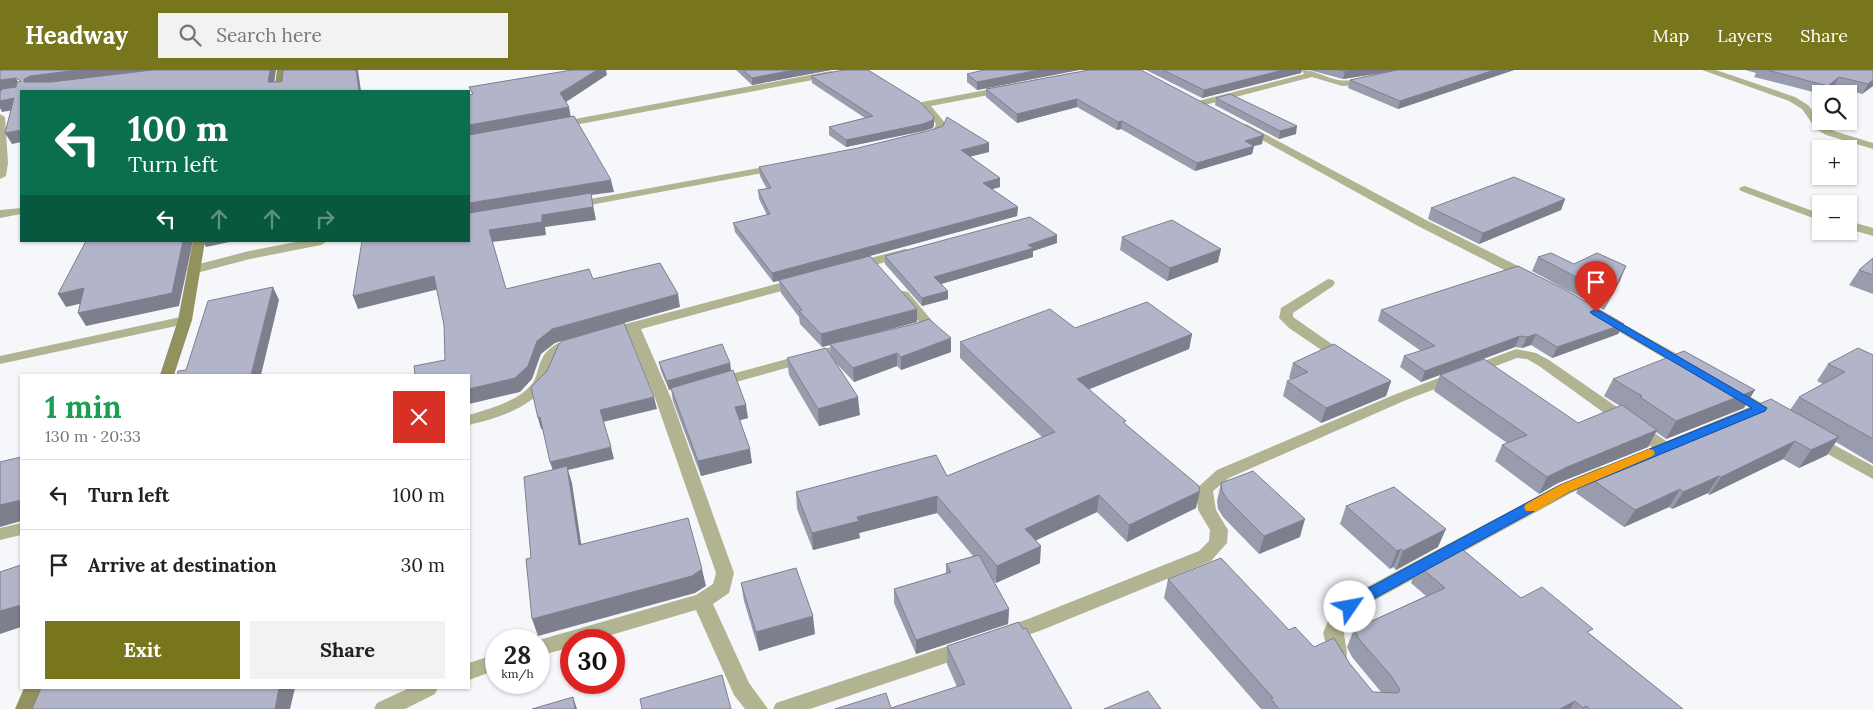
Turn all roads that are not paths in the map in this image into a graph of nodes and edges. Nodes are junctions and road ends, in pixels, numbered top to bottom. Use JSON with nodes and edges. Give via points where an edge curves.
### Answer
{"nodes":[{"id":1,"x":282,"y":70,"type":"edge"},
{"id":2,"x":1707,"y":70,"type":"edge"},
{"id":3,"x":846,"y":72,"type":"edge"},
{"id":4,"x":1309,"y":72,"type":"edge"},
{"id":5,"x":1377,"y":78,"type":"edge"},
{"id":6,"x":1014,"y":87,"type":"edge"},
{"id":7,"x":279,"y":90,"type":"edge"},
{"id":8,"x":1217,"y":112,"type":"edge"},
{"id":9,"x":0,"y":117,"type":"edge"},
{"id":10,"x":1234,"y":121,"type":"edge"},
{"id":11,"x":548,"y":127,"type":"edge"},
{"id":12,"x":908,"y":140,"type":"edge"},
{"id":13,"x":1873,"y":146,"type":"edge"},
{"id":14,"x":795,"y":164,"type":"edge"},
{"id":15,"x":0,"y":176,"type":"edge"},
{"id":16,"x":1745,"y":190,"type":"dead end"},
{"id":17,"x":562,"y":207,"type":"edge"},
{"id":18,"x":20,"y":211,"type":"edge"},
{"id":19,"x":0,"y":214,"type":"edge"},
{"id":20,"x":1812,"y":215,"type":"edge"},
{"id":21,"x":1857,"y":227,"type":"edge"},
{"id":22,"x":1873,"y":232,"type":"edge"},
{"id":23,"x":199,"y":242,"type":"edge"},
{"id":24,"x":316,"y":242,"type":"edge"},
{"id":25,"x":919,"y":249,"type":"edge"},
{"id":26,"x":873,"y":261,"type":"junction"},
{"id":27,"x":844,"y":269,"type":"edge"},
{"id":28,"x":193,"y":270,"type":"junction"},
{"id":29,"x":816,"y":277,"type":"edge"},
{"id":30,"x":1539,"y":282,"type":"edge"},
{"id":31,"x":1328,"y":283,"type":"dead end"},
{"id":32,"x":1596,"y":312,"type":"edge"},
{"id":33,"x":185,"y":320,"type":"junction"},
{"id":34,"x":633,"y":327,"type":"junction"},
{"id":35,"x":896,"y":336,"type":"edge"},
{"id":36,"x":861,"y":343,"type":"edge"},
{"id":37,"x":0,"y":360,"type":"edge"},
{"id":38,"x":1360,"y":369,"type":"edge"},
{"id":39,"x":1698,"y":371,"type":"edge"},
{"id":40,"x":168,"y":374,"type":"edge"},
{"id":41,"x":1721,"y":385,"type":"edge"},
{"id":42,"x":707,"y":386,"type":"edge"},
{"id":43,"x":1385,"y":386,"type":"edge"},
{"id":44,"x":681,"y":393,"type":"edge"},
{"id":45,"x":1401,"y":397,"type":"junction"},
{"id":46,"x":664,"y":398,"type":"junction"},
{"id":47,"x":1761,"y":408,"type":"junction"},
{"id":48,"x":1743,"y":415,"type":"edge"},
{"id":49,"x":470,"y":420,"type":"edge"},
{"id":50,"x":1787,"y":423,"type":"edge"},
{"id":51,"x":1804,"y":433,"type":"edge"},
{"id":52,"x":1681,"y":440,"type":"edge"},
{"id":53,"x":1663,"y":447,"type":"junction"},
{"id":54,"x":1645,"y":454,"type":"edge"},
{"id":55,"x":1618,"y":466,"type":"edge"},
{"id":56,"x":1873,"y":473,"type":"edge"},
{"id":57,"x":20,"y":529,"type":"edge"},
{"id":58,"x":0,"y":534,"type":"edge"},
{"id":59,"x":702,"y":600,"type":"junction"},
{"id":60,"x":550,"y":645,"type":"edge"},
{"id":61,"x":485,"y":666,"type":"edge"},
{"id":62,"x":1348,"y":670,"type":"edge"},
{"id":63,"x":470,"y":672,"type":"edge"},
{"id":64,"x":34,"y":689,"type":"edge"},
{"id":65,"x":426,"y":689,"type":"edge"},
{"id":66,"x":25,"y":709,"type":"edge"},
{"id":67,"x":384,"y":709,"type":"edge"},
{"id":68,"x":758,"y":709,"type":"edge"},
{"id":69,"x":782,"y":709,"type":"edge"}],
"edges":[{"from":1,"to":7,"type":"street"},
{"from":2,"to":13,"type":"street","via":[[1792,99],[1805,107],[1820,127],[1830,133]]},
{"from":3,"to":11,"type":"street"},
{"from":4,"to":5,"type":"street","via":[[1343,84]]},
{"from":4,"to":8,"type":"street","via":[[1197,101]]},
{"from":6,"to":12,"type":"street","via":[[925,104],[941,124],[938,131]]},
{"from":9,"to":15,"type":"street","via":[[3,163]]},
{"from":10,"to":30,"type":"street"},
{"from":14,"to":17,"type":"street"},
{"from":16,"to":20,"type":"street"},
{"from":18,"to":19,"type":"street"},
{"from":21,"to":22,"type":"street"},
{"from":23,"to":28,"type":"street"},
{"from":24,"to":28,"type":"street"},
{"from":25,"to":26,"type":"street"},
{"from":26,"to":27,"type":"street"},
{"from":26,"to":35,"type":"street","via":[[926,322],[923,328]]},
{"from":28,"to":33,"type":"street"},
{"from":29,"to":34,"type":"street"},
{"from":31,"to":38,"type":"street","via":[[1286,312],[1286,318]]},
{"from":32,"to":39,"type":"street"},
{"from":33,"to":37,"type":"street"},
{"from":33,"to":40,"type":"street"},
{"from":34,"to":46,"type":"street"},
{"from":34,"to":49,"type":"street","via":[[559,348],[551,354],[542,380],[533,392],[518,402]]},
{"from":36,"to":42,"type":"street"},
{"from":41,"to":47,"type":"street"},
{"from":43,"to":45,"type":"street"},
{"from":44,"to":46,"type":"street"},
{"from":45,"to":53,"type":"street","via":[[1516,353],[1544,363]]},
{"from":45,"to":69,"type":"street","via":[[1223,474],[1204,489],[1207,510],[1219,530],[1218,543],[1205,556],[1035,625]]},
{"from":46,"to":59,"type":"street","via":[[726,573],[722,588]]},
{"from":47,"to":48,"type":"street"},
{"from":47,"to":50,"type":"street"},
{"from":51,"to":56,"type":"street"},
{"from":52,"to":53,"type":"street"},
{"from":53,"to":54,"type":"street"},
{"from":55,"to":62,"type":"street","via":[[1565,489],[1359,600],[1340,614],[1333,634],[1337,655]]},
{"from":57,"to":58,"type":"street"},
{"from":59,"to":60,"type":"street"},
{"from":59,"to":68,"type":"street","via":[[741,689]]},
{"from":61,"to":63,"type":"street"},
{"from":64,"to":66,"type":"street"},
{"from":65,"to":67,"type":"street"}]}
